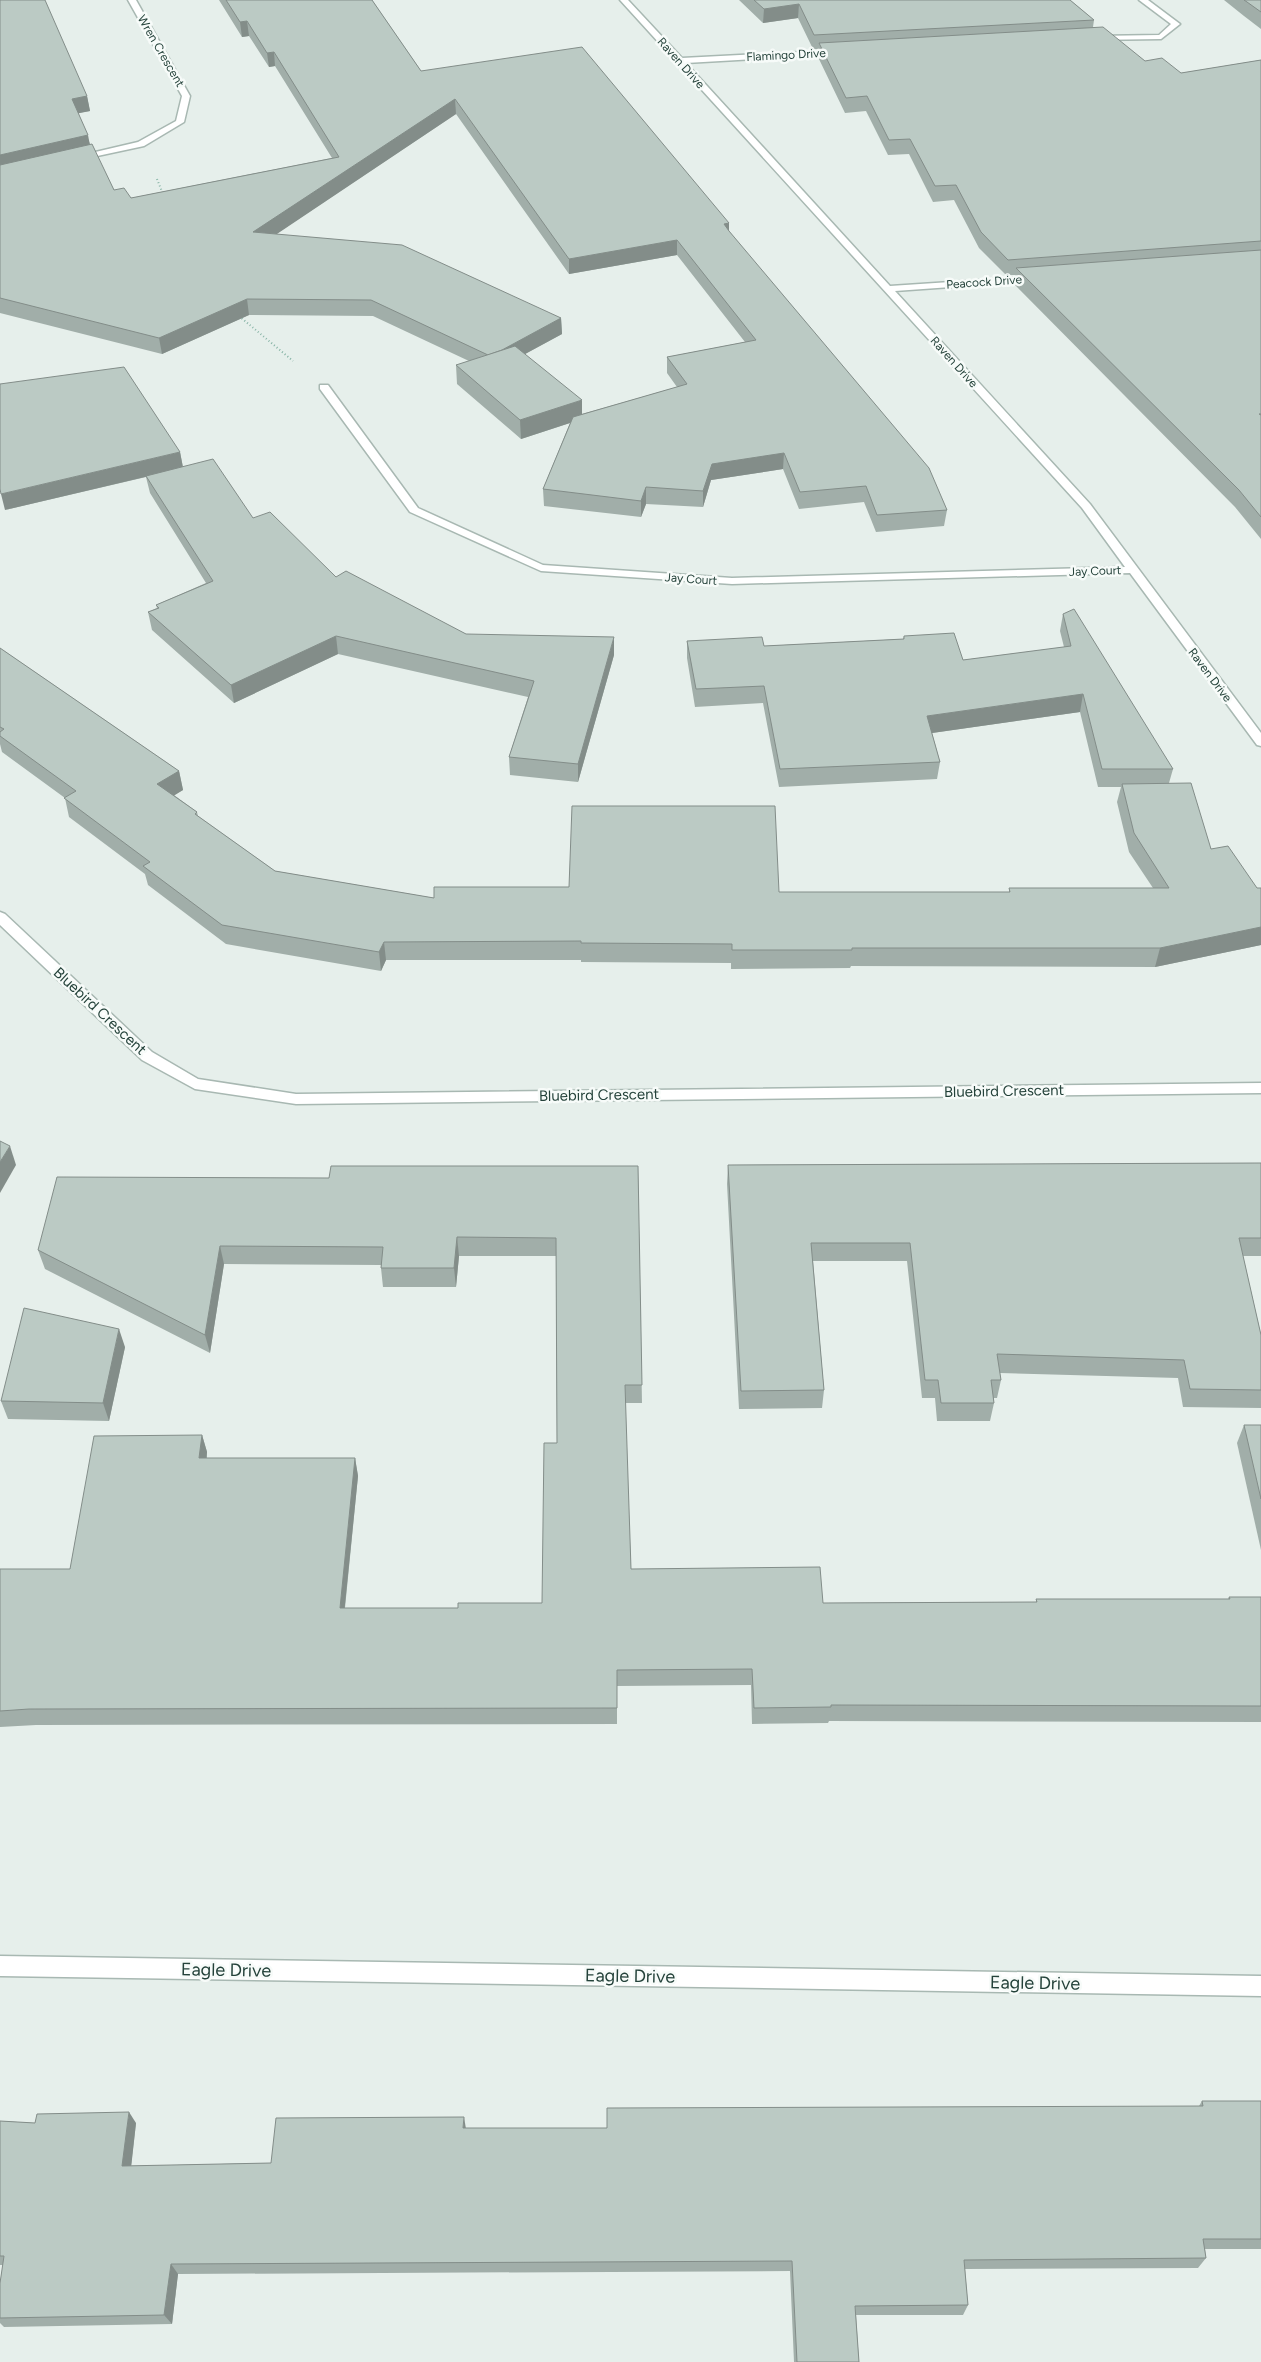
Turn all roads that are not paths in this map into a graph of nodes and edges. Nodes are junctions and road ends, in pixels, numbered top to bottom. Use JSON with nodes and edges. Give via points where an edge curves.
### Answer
{"nodes":[{"id":1,"x":132,"y":0,"type":"edge"},
{"id":2,"x":624,"y":0,"type":"edge"},
{"id":3,"x":1143,"y":0,"type":"edge"},
{"id":4,"x":1081,"y":39,"type":"edge"},
{"id":5,"x":846,"y":52,"type":"edge"},
{"id":6,"x":680,"y":61,"type":"junction"},
{"id":7,"x":66,"y":161,"type":"edge"},
{"id":8,"x":1045,"y":277,"type":"edge"},
{"id":9,"x":887,"y":289,"type":"junction"},
{"id":10,"x":324,"y":387,"type":"road end"},
{"id":11,"x":1132,"y":570,"type":"junction"},
{"id":12,"x":1261,"y":742,"type":"edge"},
{"id":13,"x":0,"y":917,"type":"edge"},
{"id":14,"x":1261,"y":1088,"type":"edge"},
{"id":15,"x":0,"y":1966,"type":"edge"},
{"id":16,"x":1261,"y":1986,"type":"edge"}],
"edges":[{"from":1,"to":7,"type":"street","name":"Wren Crescent","via":[[186,96],[180,122],[141,144]]},
{"from":2,"to":6,"type":"street","name":"Raven Drive"},
{"from":3,"to":4,"type":"street","via":[[1176,24],[1161,37]]},
{"from":5,"to":6,"type":"street","name":"Flamingo Drive"},
{"from":6,"to":9,"type":"street","name":"Raven Drive"},
{"from":8,"to":9,"type":"street","name":"Peacock Drive"},
{"from":9,"to":11,"type":"street","name":"Raven Drive","via":[[1086,506]]},
{"from":10,"to":11,"type":"street","name":"Jay Court","via":[[414,510],[541,568],[732,581]]},
{"from":11,"to":12,"type":"street","name":"Raven Drive"},
{"from":13,"to":14,"type":"street","name":"Bluebird Crescent","via":[[147,1056],[195,1084],[296,1099]]},
{"from":15,"to":16,"type":"street","name":"Eagle Drive"}]}
